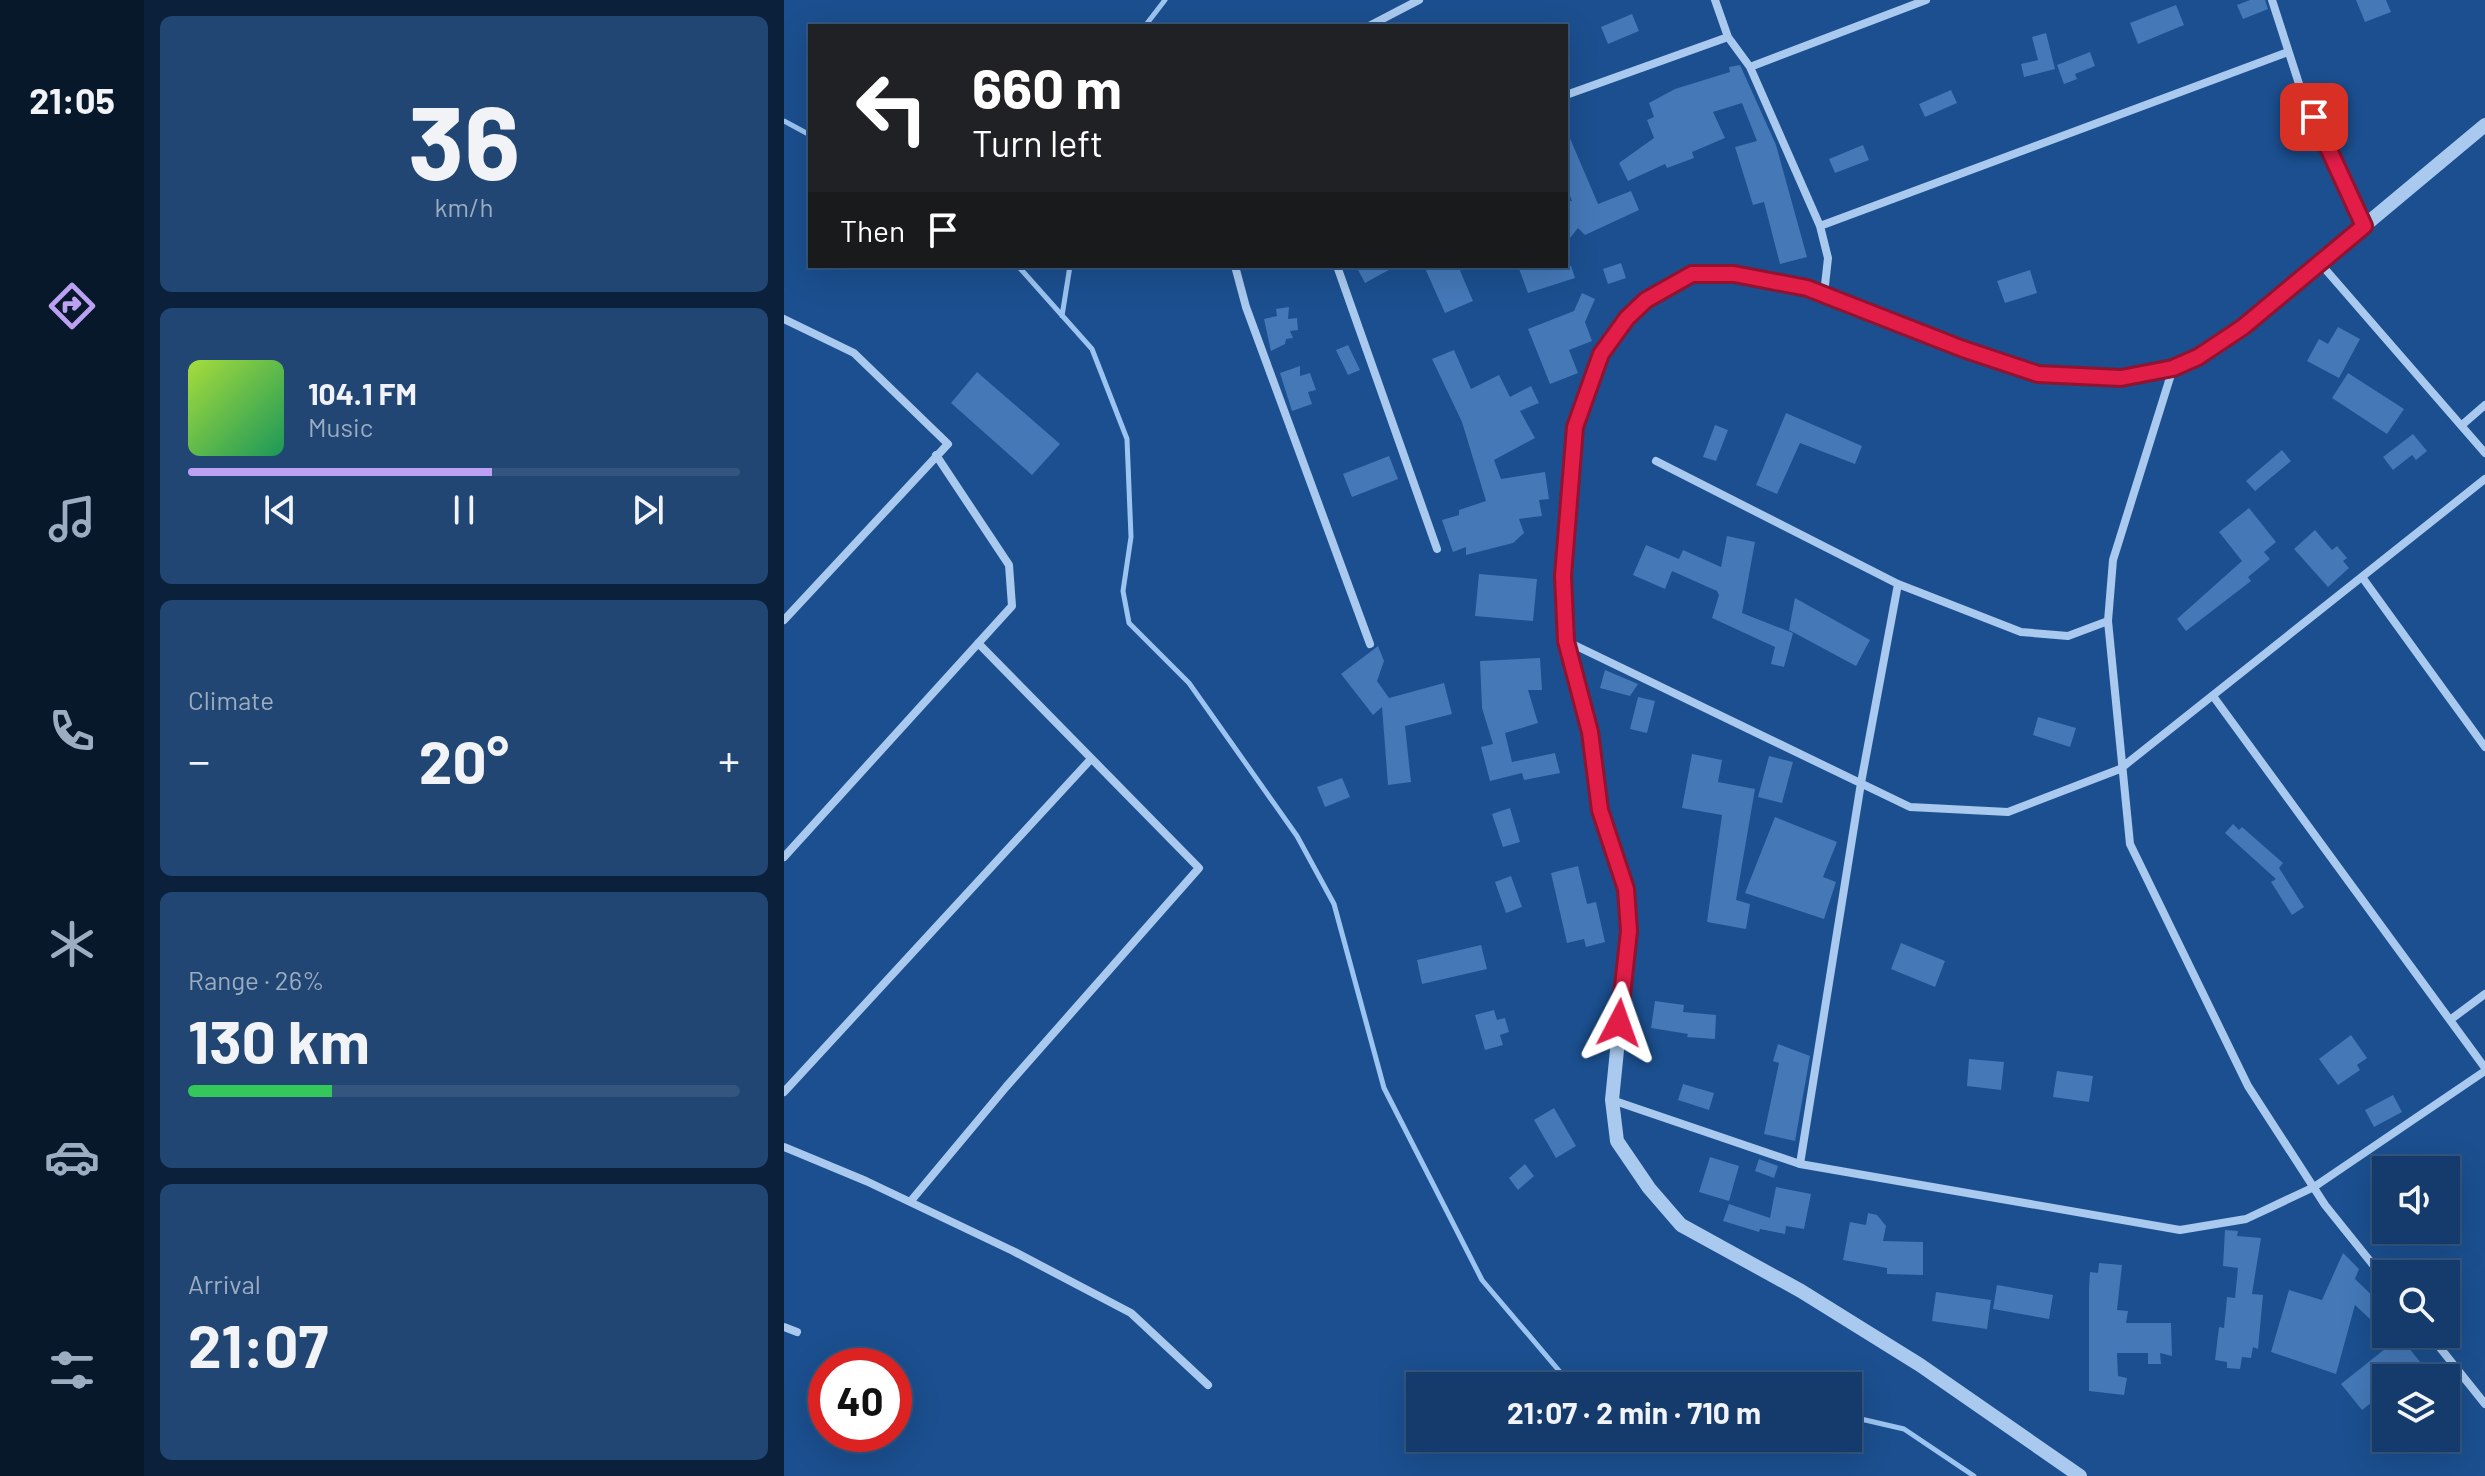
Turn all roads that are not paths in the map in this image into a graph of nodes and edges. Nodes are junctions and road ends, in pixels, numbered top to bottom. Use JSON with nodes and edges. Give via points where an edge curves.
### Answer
{"nodes":[{"id":1,"x":1419,"y":0,"type":"edge"},
{"id":2,"x":1715,"y":0,"type":"edge"},
{"id":3,"x":1926,"y":0,"type":"edge"},
{"id":4,"x":2272,"y":0,"type":"edge"},
{"id":5,"x":1373,"y":24,"type":"edge"},
{"id":6,"x":1728,"y":37,"type":"junction"},
{"id":7,"x":2288,"y":52,"type":"junction"},
{"id":8,"x":1750,"y":67,"type":"junction"},
{"id":9,"x":1568,"y":94,"type":"edge"},
{"id":10,"x":2485,"y":125,"type":"edge"},
{"id":11,"x":1820,"y":226,"type":"junction"},
{"id":12,"x":2364,"y":226,"type":"junction"},
{"id":13,"x":2319,"y":262,"type":"junction"},
{"id":14,"x":1236,"y":268,"type":"edge"},
{"id":15,"x":1338,"y":268,"type":"edge"},
{"id":16,"x":1824,"y":294,"type":"junction"},
{"id":17,"x":784,"y":319,"type":"edge"},
{"id":18,"x":2173,"y":368,"type":"junction"},
{"id":19,"x":2485,"y":405,"type":"edge"},
{"id":20,"x":2462,"y":425,"type":"junction"},
{"id":21,"x":2485,"y":453,"type":"edge"},
{"id":22,"x":936,"y":455,"type":"junction"},
{"id":23,"x":1656,"y":461,"type":"dead end"},
{"id":24,"x":2485,"y":479,"type":"edge"},
{"id":25,"x":1437,"y":549,"type":"dead end"},
{"id":26,"x":2362,"y":577,"type":"junction"},
{"id":27,"x":1898,"y":584,"type":"junction"},
{"id":28,"x":784,"y":620,"type":"edge"},
{"id":29,"x":2108,"y":621,"type":"junction"},
{"id":30,"x":1566,"y":641,"type":"junction"},
{"id":31,"x":978,"y":643,"type":"junction"},
{"id":32,"x":1370,"y":644,"type":"dead end"},
{"id":33,"x":2213,"y":696,"type":"junction"},
{"id":34,"x":2485,"y":747,"type":"edge"},
{"id":35,"x":1091,"y":759,"type":"junction"},
{"id":36,"x":2120,"y":769,"type":"junction"},
{"id":37,"x":1861,"y":783,"type":"junction"},
{"id":38,"x":784,"y":857,"type":"edge"},
{"id":39,"x":2485,"y":994,"type":"edge"},
{"id":40,"x":2450,"y":1020,"type":"junction"},
{"id":41,"x":2485,"y":1069,"type":"edge"},
{"id":42,"x":784,"y":1092,"type":"edge"},
{"id":43,"x":1612,"y":1100,"type":"junction"},
{"id":44,"x":784,"y":1147,"type":"edge"},
{"id":45,"x":1800,"y":1164,"type":"junction"},
{"id":46,"x":2314,"y":1187,"type":"junction"},
{"id":47,"x":910,"y":1202,"type":"junction"},
{"id":48,"x":2372,"y":1263,"type":"edge"},
{"id":49,"x":784,"y":1327,"type":"edge"},
{"id":50,"x":797,"y":1332,"type":"dead end"},
{"id":51,"x":2440,"y":1348,"type":"edge"},
{"id":52,"x":1208,"y":1385,"type":"dead end"},
{"id":53,"x":2485,"y":1404,"type":"edge"},
{"id":54,"x":2080,"y":1476,"type":"edge"}],
"edges":[{"from":1,"to":5,"type":"street"},
{"from":2,"to":6,"type":"street"},
{"from":3,"to":8,"type":"street"},
{"from":4,"to":7,"type":"street"},
{"from":6,"to":8,"type":"street"},
{"from":6,"to":9,"type":"street"},
{"from":7,"to":11,"type":"street"},
{"from":7,"to":12,"type":"street"},
{"from":8,"to":11,"type":"street"},
{"from":10,"to":12,"type":"street"},
{"from":11,"to":16,"type":"street","via":[[1828,258]]},
{"from":12,"to":13,"type":"street"},
{"from":13,"to":18,"type":"street","via":[[2243,327]]},
{"from":13,"to":20,"type":"street"},
{"from":14,"to":32,"type":"street"},
{"from":15,"to":25,"type":"street"},
{"from":16,"to":18,"type":"street","via":[[2038,374],[2121,378]]},
{"from":16,"to":30,"type":"street","via":[[1734,274],[1692,274],[1646,300],[1627,318],[1601,354],[1575,427],[1563,576]]},
{"from":17,"to":22,"type":"street","via":[[854,353],[948,444]]},
{"from":18,"to":29,"type":"street","via":[[2113,560]]},
{"from":19,"to":20,"type":"street"},
{"from":20,"to":21,"type":"street"},
{"from":22,"to":28,"type":"street"},
{"from":22,"to":31,"type":"street","via":[[1009,565],[1012,606]]},
{"from":23,"to":27,"type":"street"},
{"from":24,"to":26,"type":"street"},
{"from":26,"to":33,"type":"street"},
{"from":26,"to":34,"type":"street"},
{"from":27,"to":29,"type":"street","via":[[2021,632],[2068,636]]},
{"from":27,"to":37,"type":"street"},
{"from":29,"to":36,"type":"street"},
{"from":30,"to":37,"type":"street"},
{"from":30,"to":43,"type":"street","via":[[1590,732],[1600,810],[1626,889],[1629,931]]},
{"from":31,"to":35,"type":"street"},
{"from":31,"to":38,"type":"street"},
{"from":33,"to":36,"type":"street"},
{"from":33,"to":40,"type":"street"},
{"from":35,"to":42,"type":"street"},
{"from":35,"to":47,"type":"street","via":[[1199,868]]},
{"from":36,"to":37,"type":"street","via":[[2008,812],[1910,807]]},
{"from":36,"to":46,"type":"street","via":[[2130,844],[2248,1086]]},
{"from":37,"to":45,"type":"street"},
{"from":39,"to":40,"type":"street"},
{"from":40,"to":41,"type":"street"},
{"from":41,"to":46,"type":"street"},
{"from":43,"to":45,"type":"street"},
{"from":43,"to":54,"type":"street","via":[[1617,1141],[1681,1225],[1920,1365]]},
{"from":44,"to":47,"type":"street"},
{"from":45,"to":46,"type":"street","via":[[2180,1230],[2246,1219]]},
{"from":46,"to":48,"type":"street"},
{"from":47,"to":52,"type":"street","via":[[1131,1313]]},
{"from":49,"to":50,"type":"street"},
{"from":51,"to":53,"type":"street"}]}
